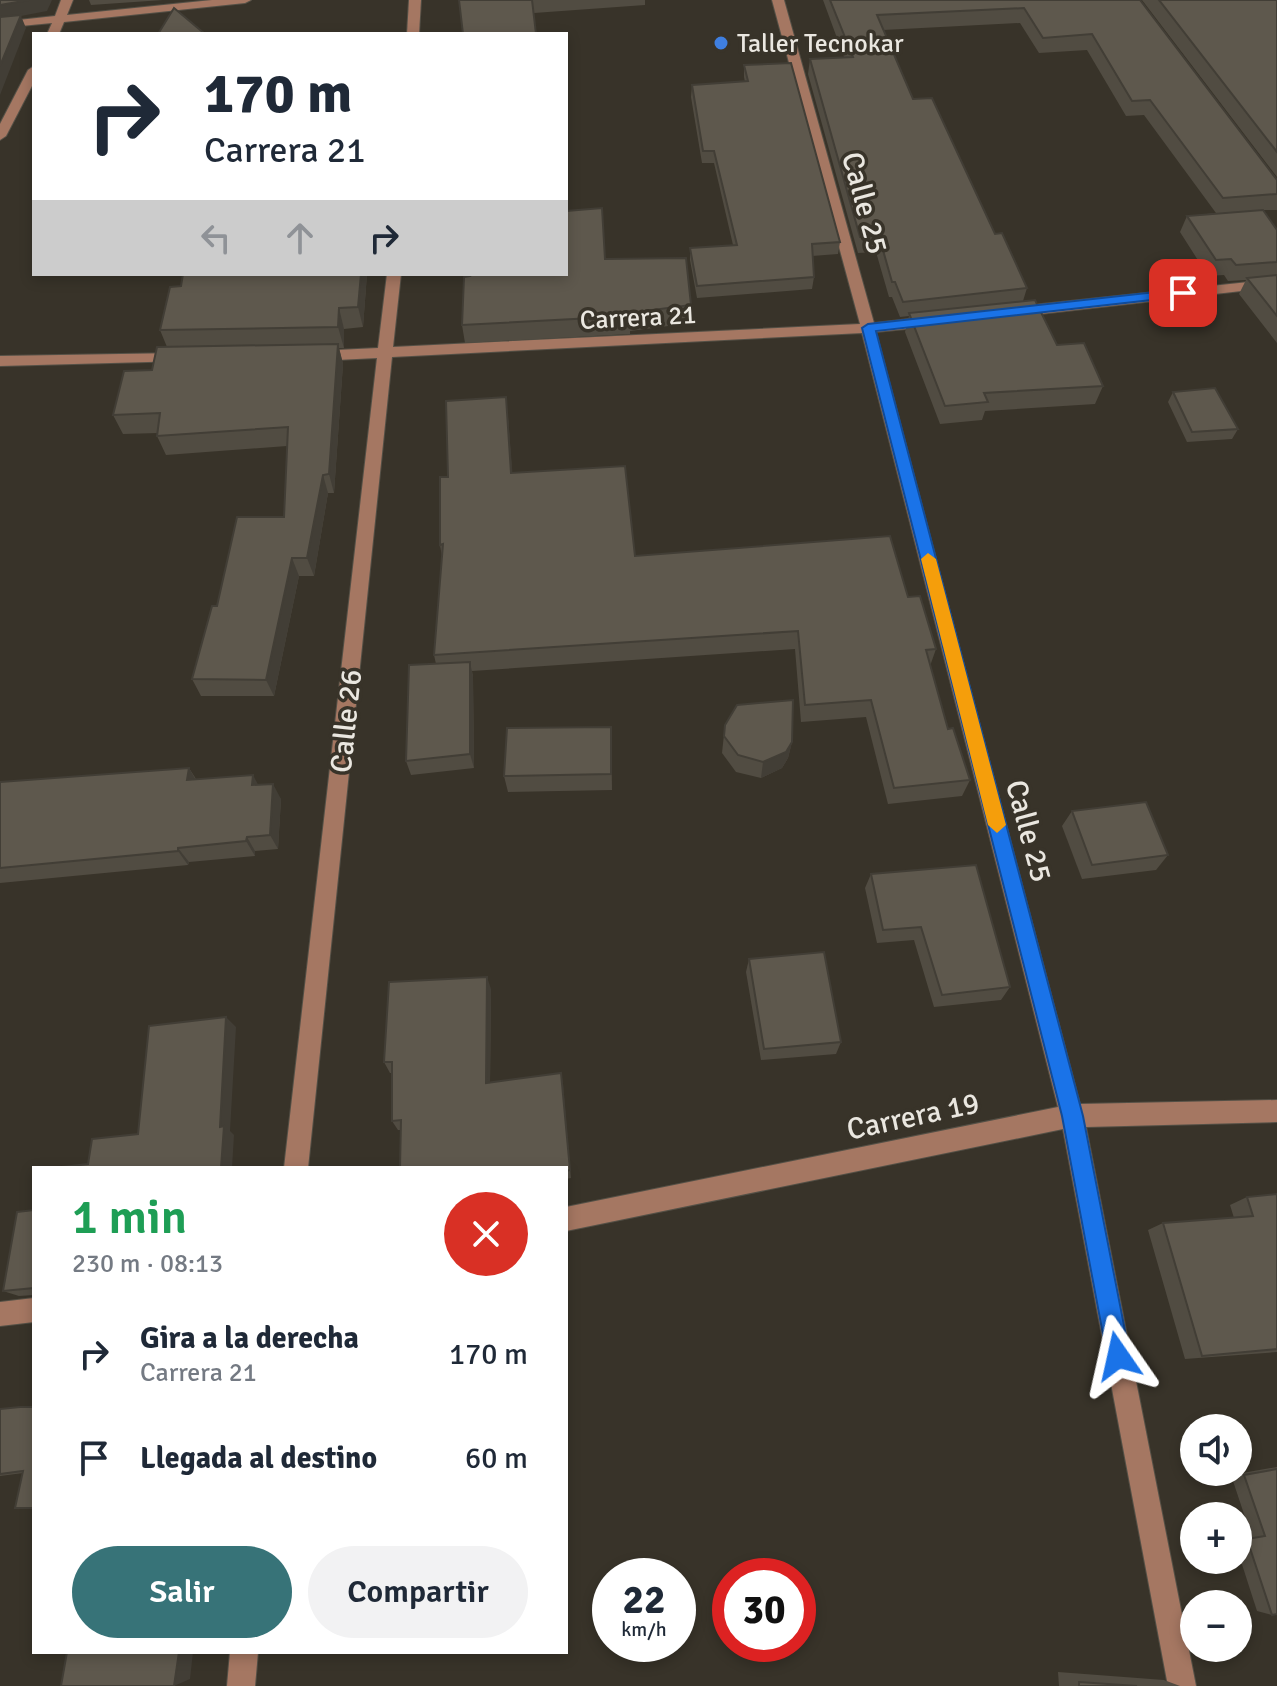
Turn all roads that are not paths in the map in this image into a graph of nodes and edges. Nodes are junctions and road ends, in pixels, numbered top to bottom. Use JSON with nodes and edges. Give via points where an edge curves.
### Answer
{"nodes":[{"id":1,"x":67,"y":0,"type":"edge"},
{"id":2,"x":245,"y":0,"type":"edge"},
{"id":3,"x":415,"y":0,"type":"edge"},
{"id":4,"x":778,"y":0,"type":"edge"},
{"id":5,"x":61,"y":19,"type":"junction"},
{"id":6,"x":0,"y":25,"type":"edge"},
{"id":7,"x":54,"y":32,"type":"edge"},
{"id":8,"x":413,"y":32,"type":"edge"},
{"id":9,"x":32,"y":74,"type":"edge"},
{"id":10,"x":0,"y":136,"type":"edge"},
{"id":11,"x":394,"y":276,"type":"edge"},
{"id":12,"x":1277,"y":283,"type":"edge"},
{"id":13,"x":994,"y":314,"type":"edge"},
{"id":14,"x":947,"y":319,"type":"edge"},
{"id":15,"x":868,"y":328,"type":"junction"},
{"id":16,"x":388,"y":355,"type":"junction"},
{"id":17,"x":295,"y":357,"type":"edge"},
{"id":18,"x":202,"y":358,"type":"edge"},
{"id":19,"x":0,"y":361,"type":"edge"},
{"id":20,"x":1277,"y":1111,"type":"edge"},
{"id":21,"x":1072,"y":1116,"type":"junction"},
{"id":22,"x":296,"y":1166,"type":"edge"},
{"id":23,"x":568,"y":1219,"type":"edge"},
{"id":24,"x":32,"y":1310,"type":"edge"},
{"id":25,"x":0,"y":1314,"type":"edge"},
{"id":26,"x":244,"y":1654,"type":"edge"},
{"id":27,"x":241,"y":1686,"type":"edge"},
{"id":28,"x":1182,"y":1686,"type":"edge"}],
"edges":[{"from":1,"to":5,"type":"street"},
{"from":2,"to":5,"type":"street"},
{"from":3,"to":8,"type":"street"},
{"from":4,"to":15,"type":"street","name":"Calle 25"},
{"from":5,"to":6,"type":"street"},
{"from":5,"to":7,"type":"street"},
{"from":9,"to":10,"type":"street"},
{"from":11,"to":16,"type":"street","name":"Calle 26"},
{"from":12,"to":13,"type":"street"},
{"from":14,"to":15,"type":"street","name":"Carrera 21"},
{"from":15,"to":16,"type":"street","name":"Carrera 21"},
{"from":15,"to":21,"type":"street","name":"Calle 25"},
{"from":16,"to":17,"type":"street","name":"Carrera 21"},
{"from":16,"to":22,"type":"street","name":"Calle 26"},
{"from":18,"to":19,"type":"street"},
{"from":20,"to":21,"type":"street","name":"Carrera 19"},
{"from":21,"to":23,"type":"street","name":"Carrera 19"},
{"from":21,"to":28,"type":"street","name":"Calle 25"},
{"from":24,"to":25,"type":"street"},
{"from":26,"to":27,"type":"street"}]}
